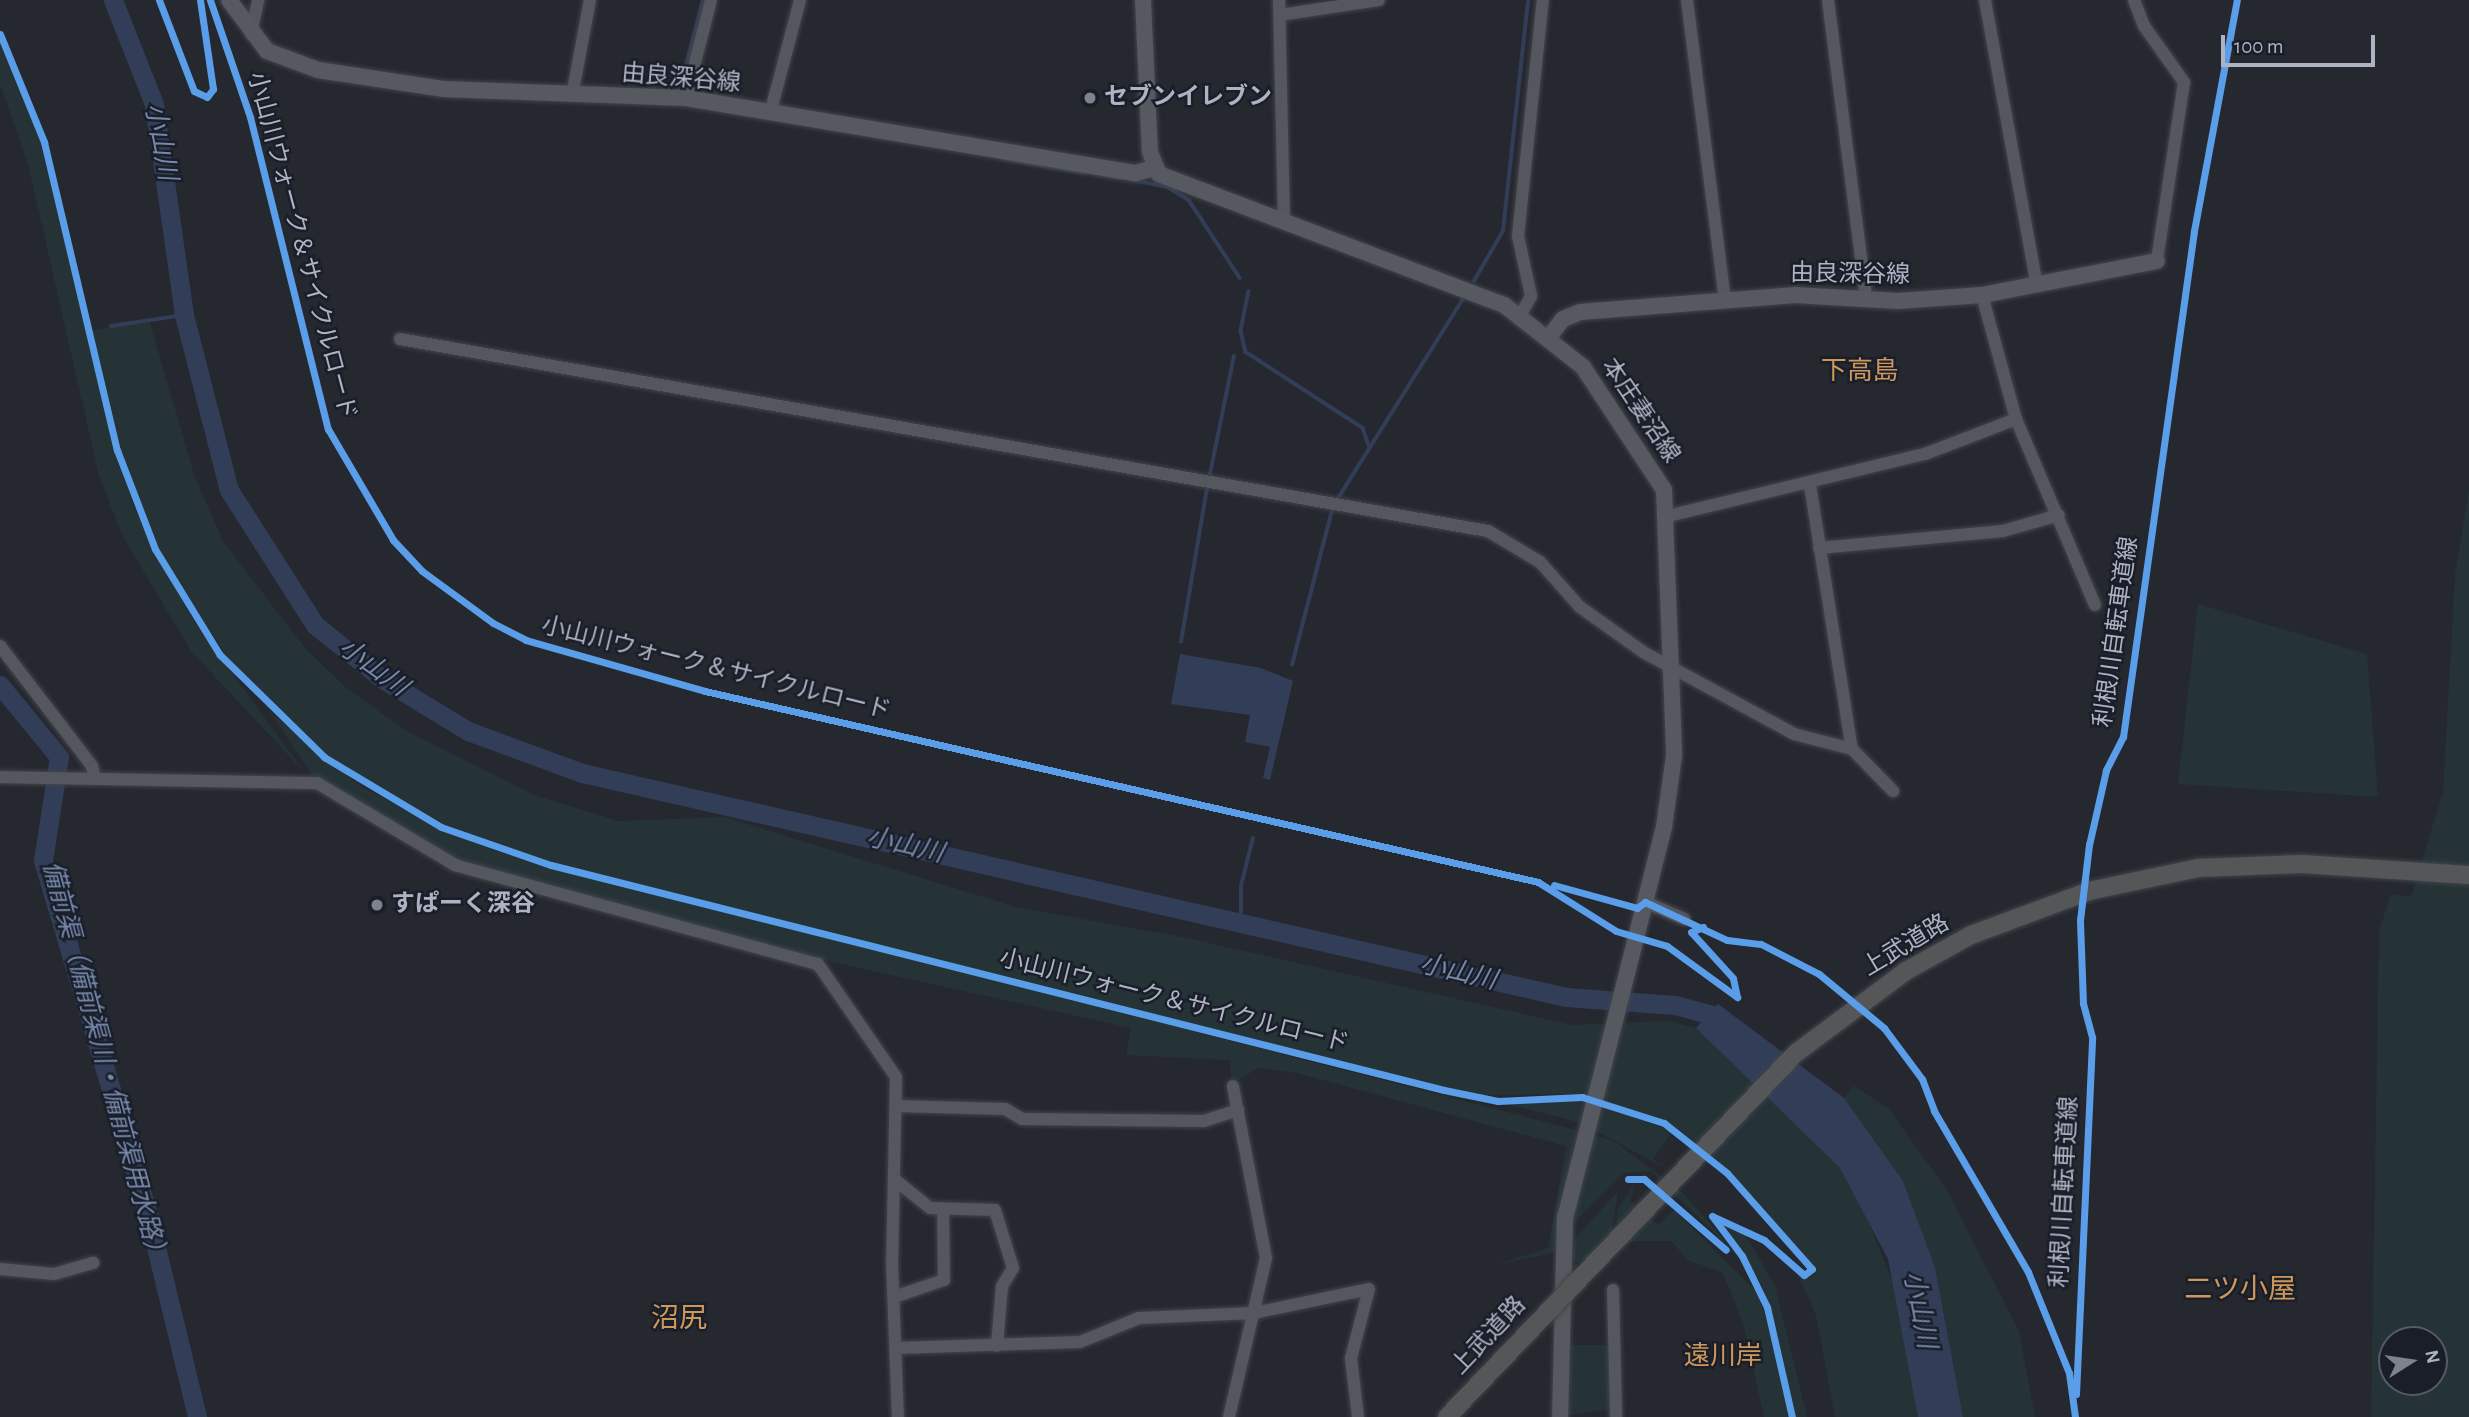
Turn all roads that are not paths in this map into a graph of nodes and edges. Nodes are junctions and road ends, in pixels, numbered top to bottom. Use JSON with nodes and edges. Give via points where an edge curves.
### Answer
{"nodes":[{"id":1,"x":229,"y":0,"type":"edge"},
{"id":2,"x":258,"y":0,"type":"edge"},
{"id":3,"x":590,"y":0,"type":"edge"},
{"id":4,"x":711,"y":0,"type":"edge"},
{"id":5,"x":800,"y":0,"type":"edge"},
{"id":6,"x":1143,"y":0,"type":"edge"},
{"id":7,"x":1279,"y":0,"type":"edge"},
{"id":8,"x":1379,"y":0,"type":"edge"},
{"id":9,"x":1543,"y":0,"type":"edge"},
{"id":10,"x":1687,"y":0,"type":"edge"},
{"id":11,"x":1828,"y":0,"type":"edge"},
{"id":12,"x":1985,"y":0,"type":"edge"},
{"id":13,"x":2134,"y":0,"type":"edge"},
{"id":14,"x":1280,"y":15,"type":"junction"},
{"id":15,"x":250,"y":36,"type":"junction"},
{"id":16,"x":572,"y":96,"type":"junction"},
{"id":17,"x":686,"y":98,"type":"junction"},
{"id":18,"x":771,"y":110,"type":"junction"},
{"id":19,"x":1154,"y":168,"type":"junction"},
{"id":20,"x":1284,"y":221,"type":"junction"},
{"id":21,"x":2157,"y":261,"type":"joint"},
{"id":22,"x":2038,"y":285,"type":"junction"},
{"id":23,"x":1982,"y":295,"type":"junction"},
{"id":24,"x":1866,"y":297,"type":"junction"},
{"id":25,"x":1725,"y":300,"type":"junction"},
{"id":26,"x":1520,"y":316,"type":"junction"},
{"id":27,"x":1550,"y":336,"type":"junction"},
{"id":28,"x":400,"y":339,"type":"dead end"},
{"id":29,"x":2016,"y":419,"type":"junction"},
{"id":30,"x":1810,"y":485,"type":"junction"},
{"id":31,"x":2059,"y":515,"type":"junction"},
{"id":32,"x":1668,"y":516,"type":"junction"},
{"id":33,"x":1819,"y":548,"type":"junction"},
{"id":34,"x":2095,"y":605,"type":"dead end"},
{"id":35,"x":0,"y":646,"type":"edge"},
{"id":36,"x":1672,"y":669,"type":"junction"},
{"id":37,"x":1852,"y":749,"type":"junction"},
{"id":38,"x":0,"y":777,"type":"edge"},
{"id":39,"x":95,"y":779,"type":"junction"},
{"id":40,"x":1893,"y":791,"type":"dead end"},
{"id":41,"x":2469,"y":875,"type":"edge"},
{"id":42,"x":1644,"y":908,"type":"junction"},
{"id":43,"x":1684,"y":919,"type":"dead end"},
{"id":44,"x":1233,"y":1086,"type":"dead end"},
{"id":45,"x":896,"y":1106,"type":"junction"},
{"id":46,"x":1238,"y":1110,"type":"junction"},
{"id":47,"x":894,"y":1179,"type":"junction"},
{"id":48,"x":943,"y":1211,"type":"junction"},
{"id":49,"x":93,"y":1263,"type":"dead end"},
{"id":50,"x":0,"y":1269,"type":"edge"},
{"id":51,"x":1613,"y":1290,"type":"dead end"},
{"id":52,"x":894,"y":1297,"type":"junction"},
{"id":53,"x":1254,"y":1313,"type":"junction"},
{"id":54,"x":997,"y":1346,"type":"junction"},
{"id":55,"x":896,"y":1348,"type":"junction"},
{"id":56,"x":898,"y":1417,"type":"edge"},
{"id":57,"x":1229,"y":1417,"type":"edge"},
{"id":58,"x":1357,"y":1417,"type":"edge"},
{"id":59,"x":1447,"y":1417,"type":"edge"},
{"id":60,"x":1560,"y":1417,"type":"edge"},
{"id":61,"x":1616,"y":1417,"type":"edge"}],
"edges":[{"from":1,"to":15,"type":"main road","name":"由良深谷線"},
{"from":2,"to":15,"type":"street"},
{"from":3,"to":16,"type":"street"},
{"from":4,"to":17,"type":"street"},
{"from":5,"to":18,"type":"street"},
{"from":6,"to":19,"type":"main road"},
{"from":7,"to":14,"type":"street"},
{"from":8,"to":14,"type":"street"},
{"from":9,"to":26,"type":"street","via":[[1518,236],[1531,296]]},
{"from":10,"to":25,"type":"street"},
{"from":11,"to":24,"type":"street"},
{"from":12,"to":22,"type":"street"},
{"from":13,"to":21,"type":"street","via":[[2144,26],[2184,82]]},
{"from":14,"to":20,"type":"street"},
{"from":15,"to":16,"type":"main road","name":"由良深谷線","via":[[287,62],[318,70],[443,89]]},
{"from":16,"to":17,"type":"main road","name":"由良深谷線"},
{"from":17,"to":18,"type":"main road","name":"由良深谷線"},
{"from":18,"to":19,"type":"main road","name":"由良深谷線","via":[[1136,173]]},
{"from":19,"to":20,"type":"main road","name":"本庄妻沼線","via":[[1191,189]]},
{"from":20,"to":26,"type":"main road","name":"本庄妻沼線","via":[[1461,284]]},
{"from":21,"to":22,"type":"main road","name":"由良深谷線"},
{"from":22,"to":23,"type":"main road","name":"由良深谷線"},
{"from":23,"to":24,"type":"main road","name":"由良深谷線"},
{"from":23,"to":29,"type":"street"},
{"from":24,"to":25,"type":"main road","name":"由良深谷線"},
{"from":25,"to":27,"type":"main road","name":"由良深谷線","via":[[1580,312],[1563,319]]},
{"from":26,"to":27,"type":"main road","name":"本庄妻沼線"},
{"from":27,"to":32,"type":"main road","name":"本庄妻沼線","via":[[1613,404],[1657,475]]},
{"from":28,"to":36,"type":"street","via":[[1505,537],[1540,562],[1580,607]]},
{"from":29,"to":30,"type":"street","via":[[1925,454]]},
{"from":29,"to":31,"type":"street"},
{"from":30,"to":32,"type":"street"},
{"from":30,"to":33,"type":"street"},
{"from":31,"to":33,"type":"street","via":[[2003,531]]},
{"from":31,"to":34,"type":"street"},
{"from":32,"to":36,"type":"main road","name":"本庄妻沼線"},
{"from":33,"to":37,"type":"street"},
{"from":35,"to":39,"type":"street","via":[[92,766]]},
{"from":36,"to":37,"type":"street","via":[[1794,734]]},
{"from":36,"to":42,"type":"main road","name":"本庄妻沼線","via":[[1674,756]]},
{"from":37,"to":40,"type":"street"},
{"from":38,"to":39,"type":"street"},
{"from":39,"to":45,"type":"street","via":[[317,783],[455,865],[811,960],[828,974],[890,1061]]},
{"from":41,"to":59,"type":"highway","name":"上武道路","bridge":true,"via":[[2302,864],[2198,868],[2089,891],[1962,940],[1906,971],[1796,1053]]},
{"from":42,"to":43,"type":"street"},
{"from":42,"to":60,"type":"main road","name":"本庄妻沼線","via":[[1565,1217]]},
{"from":44,"to":46,"type":"street"},
{"from":45,"to":46,"type":"street","via":[[1005,1109],[1022,1119],[1204,1121]]},
{"from":45,"to":47,"type":"street"},
{"from":46,"to":53,"type":"street","via":[[1266,1258]]},
{"from":47,"to":48,"type":"street"},
{"from":47,"to":52,"type":"street"},
{"from":48,"to":52,"type":"street","via":[[944,1280]]},
{"from":48,"to":54,"type":"street","via":[[995,1210],[1013,1268],[1002,1286]]},
{"from":49,"to":50,"type":"street","via":[[54,1274]]},
{"from":51,"to":61,"type":"street"},
{"from":52,"to":55,"type":"street"},
{"from":53,"to":54,"type":"street","via":[[1139,1318],[1097,1339]]},
{"from":53,"to":57,"type":"street"},
{"from":53,"to":58,"type":"street","via":[[1369,1289],[1351,1358]]},
{"from":54,"to":55,"type":"street"},
{"from":55,"to":56,"type":"street"}]}
